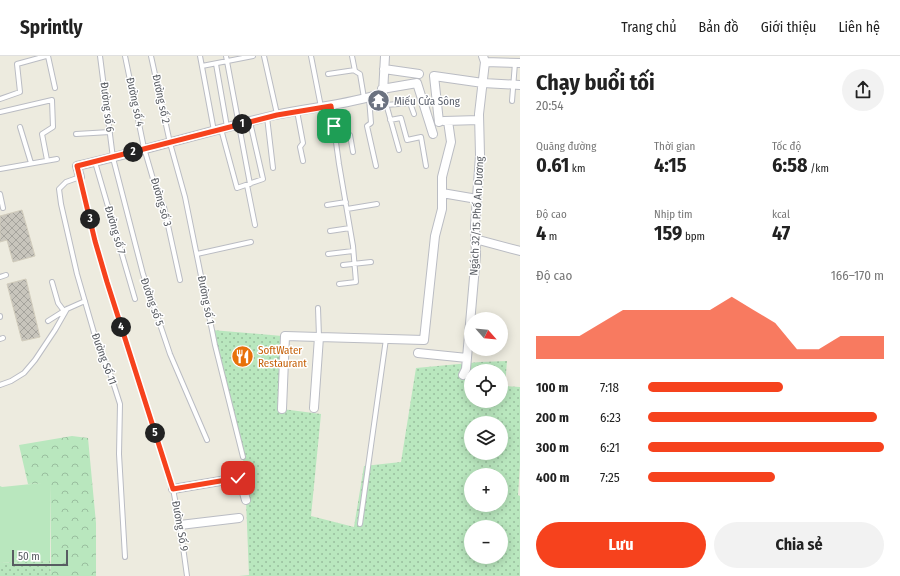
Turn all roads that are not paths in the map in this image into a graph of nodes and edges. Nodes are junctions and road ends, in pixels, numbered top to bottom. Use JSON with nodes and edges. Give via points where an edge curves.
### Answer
{"nodes":[{"id":1,"x":47,"y":56,"type":"edge"},
{"id":2,"x":100,"y":56,"type":"edge"},
{"id":3,"x":125,"y":56,"type":"edge"},
{"id":4,"x":151,"y":56,"type":"edge"},
{"id":5,"x":200,"y":56,"type":"edge"},
{"id":6,"x":226,"y":56,"type":"edge"},
{"id":7,"x":254,"y":56,"type":"edge"},
{"id":8,"x":264,"y":56,"type":"edge"},
{"id":9,"x":311,"y":56,"type":"edge"},
{"id":10,"x":352,"y":56,"type":"edge"},
{"id":11,"x":385,"y":56,"type":"edge"},
{"id":12,"x":35,"y":57,"type":"edge"},
{"id":13,"x":484,"y":59,"type":"edge"},
{"id":14,"x":227,"y":61,"type":"junction"},
{"id":15,"x":517,"y":63,"type":"edge"},
{"id":16,"x":216,"y":64,"type":"junction"},
{"id":17,"x":202,"y":66,"type":"junction"},
{"id":18,"x":384,"y":69,"type":"junction"},
{"id":19,"x":355,"y":70,"type":"junction"},
{"id":20,"x":328,"y":74,"type":"dead end"},
{"id":21,"x":419,"y":74,"type":"dead end"},
{"id":22,"x":483,"y":83,"type":"junction"},
{"id":23,"x":517,"y":85,"type":"edge"},
{"id":24,"x":55,"y":88,"type":"dead end"},
{"id":25,"x":382,"y":91,"type":"junction"},
{"id":26,"x":367,"y":98,"type":"junction"},
{"id":27,"x":0,"y":99,"type":"edge"},
{"id":28,"x":512,"y":100,"type":"dead end"},
{"id":29,"x":386,"y":105,"type":"junction"},
{"id":30,"x":331,"y":106,"type":"junction"},
{"id":31,"x":321,"y":107,"type":"junction"},
{"id":32,"x":0,"y":108,"type":"edge"},
{"id":33,"x":297,"y":111,"type":"junction"},
{"id":34,"x":0,"y":112,"type":"edge"},
{"id":35,"x":414,"y":114,"type":"dead end"},
{"id":36,"x":277,"y":115,"type":"junction"},
{"id":37,"x":267,"y":117,"type":"junction"},
{"id":38,"x":390,"y":120,"type":"junction"},
{"id":39,"x":479,"y":120,"type":"junction"},
{"id":40,"x":448,"y":121,"type":"junction"},
{"id":41,"x":250,"y":122,"type":"junction"},
{"id":42,"x":439,"y":122,"type":"junction"},
{"id":43,"x":430,"y":123,"type":"junction"},
{"id":44,"x":240,"y":125,"type":"junction"},
{"id":45,"x":20,"y":128,"type":"dead end"},
{"id":46,"x":221,"y":129,"type":"junction"},
{"id":47,"x":110,"y":132,"type":"junction"},
{"id":48,"x":76,"y":134,"type":"dead end"},
{"id":49,"x":433,"y":134,"type":"dead end"},
{"id":50,"x":336,"y":137,"type":"junction"},
{"id":51,"x":170,"y":143,"type":"junction"},
{"id":52,"x":144,"y":148,"type":"junction"},
{"id":53,"x":399,"y":150,"type":"dead end"},
{"id":54,"x":353,"y":152,"type":"dead end"},
{"id":55,"x":113,"y":158,"type":"junction"},
{"id":56,"x":57,"y":159,"type":"dead end"},
{"id":57,"x":47,"y":160,"type":"junction"},
{"id":58,"x":303,"y":161,"type":"dead end"},
{"id":59,"x":95,"y":162,"type":"junction"},
{"id":60,"x":31,"y":163,"type":"junction"},
{"id":61,"x":376,"y":166,"type":"dead end"},
{"id":62,"x":426,"y":166,"type":"dead end"},
{"id":63,"x":273,"y":168,"type":"dead end"},
{"id":64,"x":0,"y":169,"type":"edge"},
{"id":65,"x":80,"y":178,"type":"junction"},
{"id":66,"x":248,"y":184,"type":"junction"},
{"id":67,"x":442,"y":193,"type":"junction"},
{"id":68,"x":0,"y":194,"type":"edge"},
{"id":69,"x":477,"y":199,"type":"junction"},
{"id":70,"x":346,"y":202,"type":"junction"},
{"id":71,"x":327,"y":204,"type":"dead end"},
{"id":72,"x":377,"y":204,"type":"dead end"},
{"id":73,"x":3,"y":208,"type":"dead end"},
{"id":74,"x":347,"y":209,"type":"junction"},
{"id":75,"x":255,"y":225,"type":"dead end"},
{"id":76,"x":350,"y":228,"type":"junction"},
{"id":77,"x":330,"y":231,"type":"dead end"},
{"id":78,"x":475,"y":239,"type":"junction"},
{"id":79,"x":251,"y":242,"type":"dead end"},
{"id":80,"x":520,"y":251,"type":"edge"},
{"id":81,"x":353,"y":252,"type":"junction"},
{"id":82,"x":197,"y":254,"type":"junction"},
{"id":83,"x":328,"y":254,"type":"dead end"},
{"id":84,"x":371,"y":262,"type":"dead end"},
{"id":85,"x":355,"y":264,"type":"junction"},
{"id":86,"x":343,"y":266,"type":"dead end"},
{"id":87,"x":6,"y":275,"type":"dead end"},
{"id":88,"x":0,"y":277,"type":"edge"},
{"id":89,"x":180,"y":280,"type":"dead end"},
{"id":90,"x":52,"y":282,"type":"dead end"},
{"id":91,"x":339,"y":284,"type":"dead end"},
{"id":92,"x":135,"y":298,"type":"dead end"},
{"id":93,"x":85,"y":301,"type":"junction"},
{"id":94,"x":318,"y":308,"type":"dead end"},
{"id":95,"x":65,"y":310,"type":"junction"},
{"id":96,"x":48,"y":320,"type":"dead end"},
{"id":97,"x":318,"y":337,"type":"junction"},
{"id":98,"x":386,"y":339,"type":"junction"},
{"id":99,"x":418,"y":353,"type":"dead end"},
{"id":100,"x":467,"y":358,"type":"junction"},
{"id":101,"x":466,"y":364,"type":"edge"},
{"id":102,"x":0,"y":385,"type":"edge"},
{"id":103,"x":314,"y":408,"type":"dead end"},
{"id":104,"x":282,"y":409,"type":"dead end"},
{"id":105,"x":207,"y":440,"type":"dead end"},
{"id":106,"x":243,"y":457,"type":"dead end"},
{"id":107,"x":173,"y":489,"type":"junction"},
{"id":108,"x":246,"y":500,"type":"dead end"},
{"id":109,"x":239,"y":518,"type":"dead end"},
{"id":110,"x":360,"y":524,"type":"dead end"},
{"id":111,"x":180,"y":525,"type":"junction"},
{"id":112,"x":125,"y":557,"type":"dead end"},
{"id":113,"x":188,"y":576,"type":"edge"}],
"edges":[{"from":1,"to":12,"type":"lane"},
{"from":1,"to":24,"type":"lane"},
{"from":2,"to":47,"type":"lane","name":"Đường số 6"},
{"from":3,"to":52,"type":"lane","name":"Đường số 4"},
{"from":4,"to":51,"type":"lane","name":"Đường số 2"},
{"from":5,"to":17,"type":"lane"},
{"from":6,"to":14,"type":"lane"},
{"from":7,"to":14,"type":"lane"},
{"from":8,"to":36,"type":"lane"},
{"from":9,"to":31,"type":"lane"},
{"from":10,"to":19,"type":"lane"},
{"from":11,"to":18,"type":"street"},
{"from":12,"to":27,"type":"lane","via":[[17,64],[20,92]]},
{"from":13,"to":15,"type":"street"},
{"from":13,"to":22,"type":"street","name":"Ngách 32/15 Phố An Dương"},
{"from":14,"to":16,"type":"lane"},
{"from":14,"to":44,"type":"lane"},
{"from":15,"to":23,"type":"lane"},
{"from":16,"to":17,"type":"lane"},
{"from":16,"to":46,"type":"lane"},
{"from":17,"to":46,"type":"lane"},
{"from":18,"to":21,"type":"street"},
{"from":18,"to":25,"type":"street"},
{"from":19,"to":20,"type":"lane"},
{"from":19,"to":26,"type":"lane","via":[[360,74]]},
{"from":22,"to":23,"type":"street"},
{"from":22,"to":39,"type":"street","name":"Ngách 32/15 Phố An Dương"},
{"from":22,"to":42,"type":"street","via":[[434,76]]},
{"from":23,"to":28,"type":"lane"},
{"from":25,"to":26,"type":"street"},
{"from":25,"to":29,"type":"lane"},
{"from":25,"to":43,"type":"street","via":[[418,83]]},
{"from":26,"to":30,"type":"street"},
{"from":26,"to":61,"type":"lane","via":[[371,123],[367,126]]},
{"from":29,"to":35,"type":"lane","via":[[410,103]]},
{"from":29,"to":38,"type":"lane"},
{"from":30,"to":31,"type":"street"},
{"from":30,"to":50,"type":"lane"},
{"from":31,"to":33,"type":"street"},
{"from":32,"to":34,"type":"lane"},
{"from":33,"to":36,"type":"street"},
{"from":33,"to":58,"type":"lane","via":[[303,143],[300,147]]},
{"from":34,"to":57,"type":"lane","via":[[52,100],[53,128],[42,134]]},
{"from":36,"to":37,"type":"street"},
{"from":37,"to":41,"type":"street"},
{"from":37,"to":63,"type":"lane"},
{"from":38,"to":53,"type":"lane"},
{"from":38,"to":62,"type":"lane","via":[[401,118],[408,140],[421,137]]},
{"from":39,"to":40,"type":"street"},
{"from":39,"to":69,"type":"street","name":"Ngách 32/15 Phố An Dương"},
{"from":40,"to":42,"type":"street"},
{"from":40,"to":67,"type":"street","via":[[451,142],[442,177]]},
{"from":41,"to":44,"type":"street"},
{"from":41,"to":66,"type":"lane","via":[[263,179]]},
{"from":42,"to":43,"type":"street"},
{"from":43,"to":49,"type":"street"},
{"from":44,"to":46,"type":"street"},
{"from":44,"to":66,"type":"lane"},
{"from":45,"to":60,"type":"lane"},
{"from":46,"to":51,"type":"street"},
{"from":46,"to":66,"type":"lane","via":[[237,188]]},
{"from":47,"to":48,"type":"lane"},
{"from":47,"to":55,"type":"lane","name":"Đường số 6"},
{"from":50,"to":54,"type":"lane","via":[[350,135]]},
{"from":50,"to":70,"type":"lane"},
{"from":51,"to":52,"type":"street"},
{"from":51,"to":82,"type":"lane","name":"Đường số 1"},
{"from":52,"to":55,"type":"street"},
{"from":52,"to":89,"type":"lane","name":"Đường số 3","via":[[158,196],[164,206]]},
{"from":55,"to":59,"type":"street"},
{"from":55,"to":105,"type":"lane","name":"Đường số 5","via":[[143,274],[170,354]]},
{"from":56,"to":57,"type":"lane"},
{"from":57,"to":60,"type":"lane"},
{"from":59,"to":65,"type":"street","via":[[77,166]]},
{"from":59,"to":92,"type":"lane","name":"Đường số 7"},
{"from":60,"to":64,"type":"lane"},
{"from":65,"to":93,"type":"lane","name":"Đường Số 11","via":[[66,182],[59,189],[60,204]]},
{"from":65,"to":107,"type":"lane","name":"Đường Số 9","via":[[107,282]]},
{"from":66,"to":75,"type":"lane"},
{"from":67,"to":69,"type":"street"},
{"from":67,"to":98,"type":"street","via":[[424,340]]},
{"from":68,"to":73,"type":"lane"},
{"from":69,"to":78,"type":"street","name":"Ngách 32/15 Phố An Dương"},
{"from":70,"to":71,"type":"lane"},
{"from":70,"to":74,"type":"lane"},
{"from":72,"to":74,"type":"lane"},
{"from":74,"to":76,"type":"lane"},
{"from":76,"to":77,"type":"lane"},
{"from":76,"to":81,"type":"lane"},
{"from":78,"to":80,"type":"street"},
{"from":78,"to":100,"type":"street","name":"Ngách 32/15 Phố An Dương","via":[[476,255]]},
{"from":79,"to":82,"type":"lane"},
{"from":81,"to":83,"type":"lane"},
{"from":81,"to":85,"type":"lane"},
{"from":82,"to":106,"type":"lane","name":"Đường số 1","via":[[215,345]]},
{"from":84,"to":85,"type":"lane"},
{"from":85,"to":86,"type":"lane"},
{"from":85,"to":91,"type":"lane","via":[[356,282]]},
{"from":87,"to":88,"type":"lane"},
{"from":90,"to":95,"type":"lane","via":[[58,303]]},
{"from":93,"to":95,"type":"lane"},
{"from":93,"to":112,"type":"lane","name":"Đường Số 11","via":[[97,344],[120,404],[119,454]]},
{"from":94,"to":97,"type":"lane"},
{"from":95,"to":96,"type":"lane"},
{"from":95,"to":102,"type":"lane","via":[[55,330],[24,373]]},
{"from":97,"to":98,"type":"street"},
{"from":97,"to":103,"type":"street"},
{"from":97,"to":104,"type":"street","via":[[285,336]]},
{"from":98,"to":110,"type":"lane"},
{"from":99,"to":100,"type":"street"},
{"from":100,"to":101,"type":"street","name":"Ngách 32/15 Phố An Dương"},
{"from":107,"to":108,"type":"street","via":[[238,478]]},
{"from":107,"to":111,"type":"lane","name":"Đường Số 9"},
{"from":109,"to":111,"type":"street"},
{"from":111,"to":113,"type":"lane","name":"Đường Số 9"}]}
